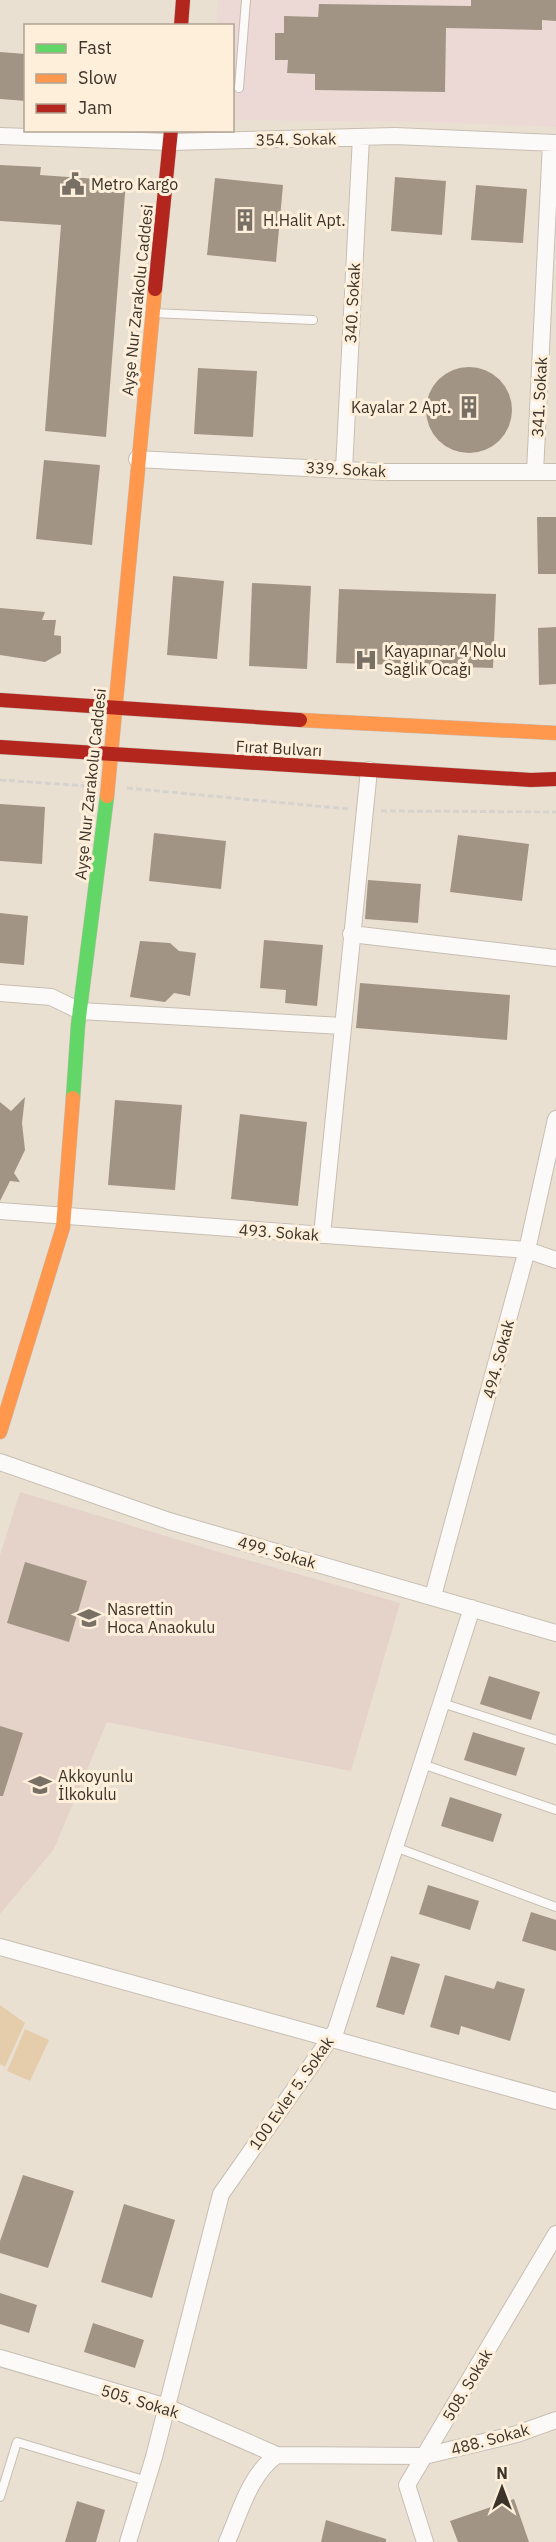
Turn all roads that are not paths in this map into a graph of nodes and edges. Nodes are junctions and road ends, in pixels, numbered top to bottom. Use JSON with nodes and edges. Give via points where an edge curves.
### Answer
{"nodes":[{"id":1,"x":183,"y":0,"type":"edge"},
{"id":2,"x":246,"y":0,"type":"edge"},
{"id":3,"x":181,"y":24,"type":"edge"},
{"id":4,"x":238,"y":88,"type":"dead end"},
{"id":5,"x":0,"y":136,"type":"edge"},
{"id":6,"x":170,"y":136,"type":"edge"},
{"id":7,"x":361,"y":137,"type":"junction"},
{"id":8,"x":554,"y":143,"type":"edge"},
{"id":9,"x":152,"y":313,"type":"junction"},
{"id":10,"x":313,"y":320,"type":"dead end"},
{"id":11,"x":137,"y":459,"type":"junction"},
{"id":12,"x":344,"y":469,"type":"junction"},
{"id":13,"x":536,"y":472,"type":"junction"},
{"id":14,"x":556,"y":472,"type":"edge"},
{"id":15,"x":0,"y":700,"type":"edge"},
{"id":16,"x":114,"y":710,"type":"junction"},
{"id":17,"x":556,"y":733,"type":"edge"},
{"id":18,"x":0,"y":747,"type":"edge"},
{"id":19,"x":111,"y":756,"type":"junction"},
{"id":20,"x":369,"y":770,"type":"junction"},
{"id":21,"x":556,"y":779,"type":"edge"},
{"id":22,"x":351,"y":934,"type":"junction"},
{"id":23,"x":556,"y":958,"type":"edge"},
{"id":24,"x":0,"y":993,"type":"edge"},
{"id":25,"x":80,"y":1011,"type":"junction"},
{"id":26,"x":342,"y":1026,"type":"junction"},
{"id":27,"x":556,"y":1119,"type":"edge"},
{"id":28,"x":0,"y":1211,"type":"edge"},
{"id":29,"x":64,"y":1218,"type":"junction"},
{"id":30,"x":322,"y":1235,"type":"junction"},
{"id":31,"x":527,"y":1250,"type":"junction"},
{"id":32,"x":556,"y":1260,"type":"edge"},
{"id":33,"x":0,"y":1432,"type":"edge"},
{"id":34,"x":0,"y":1462,"type":"edge"},
{"id":35,"x":433,"y":1596,"type":"junction"},
{"id":36,"x":472,"y":1608,"type":"junction"},
{"id":37,"x":556,"y":1633,"type":"edge"},
{"id":38,"x":442,"y":1703,"type":"junction"},
{"id":39,"x":556,"y":1740,"type":"edge"},
{"id":40,"x":422,"y":1764,"type":"junction"},
{"id":41,"x":556,"y":1810,"type":"edge"},
{"id":42,"x":395,"y":1847,"type":"junction"},
{"id":43,"x":556,"y":1907,"type":"edge"},
{"id":44,"x":0,"y":1947,"type":"edge"},
{"id":45,"x":330,"y":2038,"type":"junction"},
{"id":46,"x":556,"y":2101,"type":"edge"},
{"id":47,"x":556,"y":2234,"type":"edge"},
{"id":48,"x":0,"y":2358,"type":"edge"},
{"id":49,"x":167,"y":2407,"type":"junction"},
{"id":50,"x":556,"y":2420,"type":"edge"},
{"id":51,"x":277,"y":2455,"type":"junction"},
{"id":52,"x":424,"y":2456,"type":"junction"},
{"id":53,"x":147,"y":2481,"type":"junction"},
{"id":54,"x":0,"y":2497,"type":"edge"},
{"id":55,"x":128,"y":2542,"type":"edge"},
{"id":56,"x":227,"y":2542,"type":"edge"},
{"id":57,"x":425,"y":2542,"type":"edge"}],
"edges":[{"from":1,"to":3,"type":"street"},
{"from":2,"to":4,"type":"lane"},
{"from":5,"to":6,"type":"street","name":"354. Sokak"},
{"from":6,"to":7,"type":"street","name":"354. Sokak"},
{"from":6,"to":9,"type":"street","name":"Ayşe Nur Zarakolu Caddesi"},
{"from":7,"to":8,"type":"street","name":"354. Sokak"},
{"from":7,"to":12,"type":"street","name":"340. Sokak"},
{"from":8,"to":13,"type":"street","name":"341. Sokak"},
{"from":9,"to":10,"type":"lane"},
{"from":9,"to":11,"type":"street","name":"Ayşe Nur Zarakolu Caddesi"},
{"from":11,"to":12,"type":"street","name":"339. Sokak"},
{"from":11,"to":16,"type":"street","name":"Ayşe Nur Zarakolu Caddesi"},
{"from":12,"to":13,"type":"street","name":"339. Sokak"},
{"from":13,"to":14,"type":"street","name":"339. Sokak"},
{"from":15,"to":16,"type":"street","name":"Fırat Bulvarı"},
{"from":16,"to":17,"type":"street","name":"Fırat Bulvarı"},
{"from":16,"to":19,"type":"street","name":"Ayşe Nur Zarakolu Caddesi"},
{"from":18,"to":19,"type":"street","name":"Fırat Bulvarı"},
{"from":19,"to":20,"type":"street","name":"Fırat Bulvarı"},
{"from":19,"to":25,"type":"street","name":"Ayşe Nur Zarakolu Caddesi"},
{"from":20,"to":21,"type":"street","name":"Fırat Bulvarı"},
{"from":20,"to":22,"type":"street"},
{"from":22,"to":23,"type":"street"},
{"from":22,"to":26,"type":"street"},
{"from":24,"to":25,"type":"street","via":[[51,997]]},
{"from":25,"to":26,"type":"street"},
{"from":25,"to":29,"type":"street","name":"Ayşe Nur Zarakolu Caddesi"},
{"from":26,"to":30,"type":"street"},
{"from":27,"to":31,"type":"street","name":"494. Sokak"},
{"from":28,"to":29,"type":"street","name":"493. Sokak"},
{"from":29,"to":30,"type":"street","name":"493. Sokak"},
{"from":29,"to":33,"type":"street","name":"Ayşe Nur Zarakolu Caddesi"},
{"from":30,"to":31,"type":"street","name":"493. Sokak"},
{"from":31,"to":32,"type":"street","name":"493. Sokak"},
{"from":31,"to":35,"type":"street","name":"494. Sokak"},
{"from":34,"to":35,"type":"street","name":"499. Sokak","via":[[169,1521]]},
{"from":35,"to":36,"type":"street","name":"499. Sokak"},
{"from":36,"to":37,"type":"street","name":"499. Sokak"},
{"from":36,"to":38,"type":"street","name":"100 Evler 5. Sokak"},
{"from":38,"to":39,"type":"lane"},
{"from":38,"to":40,"type":"street","name":"100 Evler 5. Sokak"},
{"from":40,"to":41,"type":"lane"},
{"from":40,"to":42,"type":"street","name":"100 Evler 5. Sokak"},
{"from":42,"to":43,"type":"lane"},
{"from":42,"to":45,"type":"street","name":"100 Evler 5. Sokak","via":[[336,2030]]},
{"from":44,"to":45,"type":"street"},
{"from":45,"to":46,"type":"street"},
{"from":45,"to":49,"type":"street","name":"100 Evler 5. Sokak","via":[[221,2194]]},
{"from":47,"to":52,"type":"street","name":"508. Sokak"},
{"from":48,"to":49,"type":"street","name":"505. Sokak"},
{"from":49,"to":51,"type":"street","name":"505. Sokak"},
{"from":49,"to":53,"type":"street","name":"100 Evler 5. Sokak"},
{"from":50,"to":52,"type":"street","name":"488. Sokak","via":[[517,2434]]},
{"from":51,"to":52,"type":"street","name":"488. Sokak"},
{"from":51,"to":56,"type":"street","via":[[264,2464]]},
{"from":52,"to":57,"type":"street","name":"508. Sokak","via":[[407,2486]]},
{"from":53,"to":54,"type":"lane","via":[[17,2442]]},
{"from":53,"to":55,"type":"street","name":"100 Evler 5. Sokak"}]}
